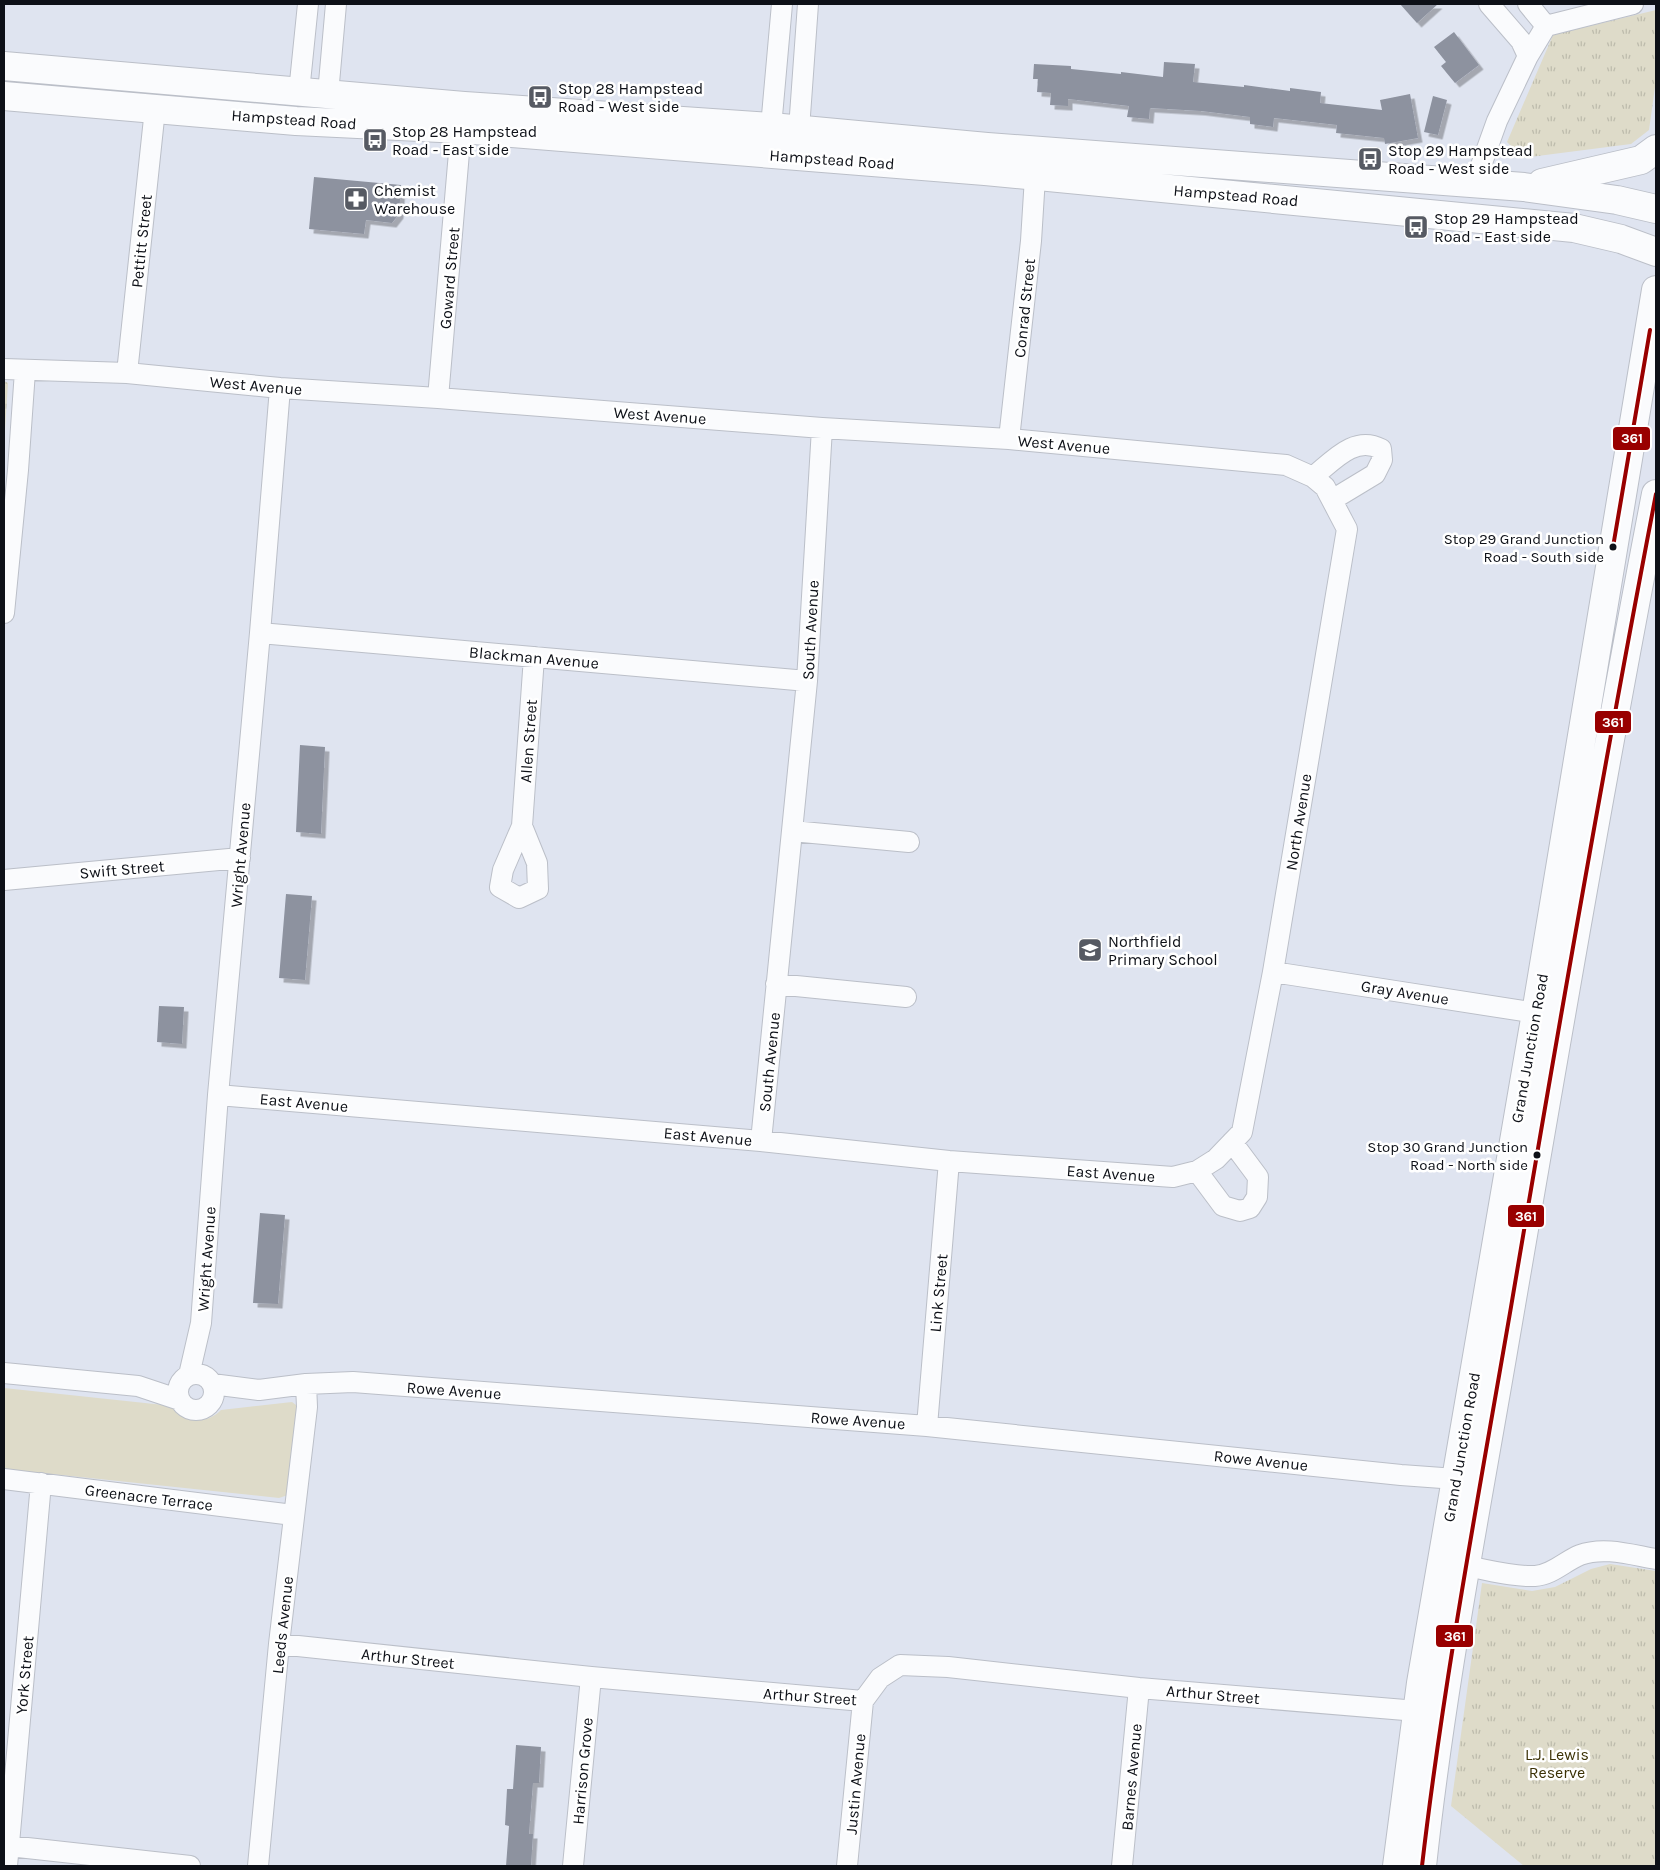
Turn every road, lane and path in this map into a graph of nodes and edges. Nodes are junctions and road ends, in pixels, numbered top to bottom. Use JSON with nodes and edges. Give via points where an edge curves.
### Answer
{"nodes":[{"id":1,"x":308,"y":4,"type":"edge"},
{"id":2,"x":336,"y":4,"type":"edge"},
{"id":3,"x":782,"y":4,"type":"edge"},
{"id":4,"x":808,"y":4,"type":"edge"},
{"id":5,"x":1490,"y":4,"type":"edge"},
{"id":6,"x":1528,"y":4,"type":"edge"},
{"id":7,"x":1633,"y":4,"type":"edge"},
{"id":8,"x":1546,"y":26,"type":"junction"},
{"id":9,"x":1528,"y":56,"type":"junction"},
{"id":10,"x":4,"y":66,"type":"edge"},
{"id":11,"x":158,"y":80,"type":"junction"},
{"id":12,"x":299,"y":92,"type":"junction"},
{"id":13,"x":328,"y":94,"type":"junction"},
{"id":14,"x":4,"y":96,"type":"edge"},
{"id":15,"x":156,"y":109,"type":"junction"},
{"id":16,"x":463,"y":118,"type":"junction"},
{"id":17,"x":296,"y":121,"type":"junction"},
{"id":18,"x":326,"y":122,"type":"junction"},
{"id":19,"x":771,"y":127,"type":"junction"},
{"id":20,"x":798,"y":143,"type":"junction"},
{"id":21,"x":1656,"y":149,"type":"edge"},
{"id":22,"x":1038,"y":150,"type":"junction"},
{"id":23,"x":768,"y":154,"type":"junction"},
{"id":24,"x":1036,"y":177,"type":"junction"},
{"id":25,"x":1474,"y":185,"type":"junction"},
{"id":26,"x":1524,"y":187,"type":"junction"},
{"id":27,"x":1656,"y":209,"type":"edge"},
{"id":28,"x":1656,"y":252,"type":"edge"},
{"id":29,"x":1656,"y":290,"type":"edge"},
{"id":30,"x":4,"y":369,"type":"edge"},
{"id":31,"x":25,"y":371,"type":"junction"},
{"id":32,"x":126,"y":373,"type":"junction"},
{"id":33,"x":280,"y":388,"type":"junction"},
{"id":34,"x":438,"y":398,"type":"junction"},
{"id":35,"x":822,"y":428,"type":"junction"},
{"id":36,"x":1009,"y":439,"type":"junction"},
{"id":37,"x":1323,"y":488,"type":"junction"},
{"id":38,"x":1656,"y":494,"type":"edge"},
{"id":39,"x":1611,"y":559,"type":"junction"},
{"id":40,"x":1649,"y":567,"type":"edge"},
{"id":41,"x":4,"y":613,"type":"edge"},
{"id":42,"x":260,"y":632,"type":"junction"},
{"id":43,"x":534,"y":656,"type":"junction"},
{"id":44,"x":807,"y":681,"type":"junction"},
{"id":45,"x":522,"y":826,"type":"dead end"},
{"id":46,"x":792,"y":831,"type":"junction"},
{"id":47,"x":909,"y":842,"type":"dead end"},
{"id":48,"x":240,"y":858,"type":"junction"},
{"id":49,"x":4,"y":880,"type":"edge"},
{"id":50,"x":1273,"y":972,"type":"junction"},
{"id":51,"x":776,"y":984,"type":"junction"},
{"id":52,"x":906,"y":997,"type":"dead end"},
{"id":53,"x":1548,"y":1015,"type":"junction"},
{"id":54,"x":218,"y":1095,"type":"junction"},
{"id":55,"x":761,"y":1141,"type":"junction"},
{"id":56,"x":1232,"y":1142,"type":"junction"},
{"id":57,"x":1216,"y":1160,"type":"joint"},
{"id":58,"x":949,"y":1161,"type":"junction"},
{"id":59,"x":1197,"y":1171,"type":"junction"},
{"id":60,"x":1494,"y":1330,"type":"junction"},
{"id":61,"x":4,"y":1373,"type":"edge"},
{"id":62,"x":306,"y":1384,"type":"junction"},
{"id":63,"x":197,"y":1386,"type":"junction"},
{"id":64,"x":927,"y":1426,"type":"junction"},
{"id":65,"x":4,"y":1479,"type":"edge"},
{"id":66,"x":1456,"y":1479,"type":"junction"},
{"id":67,"x":41,"y":1483,"type":"junction"},
{"id":68,"x":294,"y":1516,"type":"junction"},
{"id":69,"x":1656,"y":1559,"type":"edge"},
{"id":70,"x":1454,"y":1563,"type":"junction"},
{"id":71,"x":279,"y":1644,"type":"junction"},
{"id":72,"x":591,"y":1677,"type":"junction"},
{"id":73,"x":1140,"y":1688,"type":"junction"},
{"id":74,"x":863,"y":1702,"type":"junction"},
{"id":75,"x":1417,"y":1711,"type":"junction"},
{"id":76,"x":10,"y":1846,"type":"junction"},
{"id":77,"x":7,"y":1866,"type":"edge"},
{"id":78,"x":190,"y":1866,"type":"edge"},
{"id":79,"x":258,"y":1866,"type":"edge"},
{"id":80,"x":573,"y":1866,"type":"edge"},
{"id":81,"x":847,"y":1866,"type":"edge"},
{"id":82,"x":1122,"y":1866,"type":"edge"},
{"id":83,"x":1397,"y":1866,"type":"edge"},
{"id":84,"x":1422,"y":1866,"type":"edge"}],
"edges":[{"from":1,"to":12,"type":"street"},
{"from":2,"to":13,"type":"street"},
{"from":3,"to":19,"type":"street"},
{"from":4,"to":20,"type":"street"},
{"from":5,"to":9,"type":"street"},
{"from":6,"to":8,"type":"street"},
{"from":7,"to":8,"type":"street"},
{"from":8,"to":9,"type":"street"},
{"from":9,"to":25,"type":"street","via":[[1497,121]]},
{"from":10,"to":11,"type":"highway","name":"Hampstead Road"},
{"from":11,"to":12,"type":"highway","name":"Hampstead Road"},
{"from":11,"to":15,"type":"highway"},
{"from":12,"to":13,"type":"highway","name":"Hampstead Road"},
{"from":12,"to":17,"type":"highway"},
{"from":13,"to":16,"type":"highway","name":"Hampstead Road"},
{"from":13,"to":18,"type":"highway"},
{"from":14,"to":15,"type":"highway","name":"Hampstead Road"},
{"from":15,"to":17,"type":"highway","name":"Hampstead Road"},
{"from":15,"to":32,"type":"street","name":"Pettitt Street"},
{"from":16,"to":18,"type":"highway","name":"Hampstead Road"},
{"from":16,"to":19,"type":"highway","name":"Hampstead Road"},
{"from":16,"to":23,"type":"highway","name":"Hampstead Road"},
{"from":16,"to":34,"type":"street","name":"Goward Street"},
{"from":17,"to":18,"type":"highway","name":"Hampstead Road"},
{"from":19,"to":20,"type":"highway","name":"Hampstead Road"},
{"from":19,"to":23,"type":"highway"},
{"from":20,"to":22,"type":"highway","name":"Hampstead Road"},
{"from":20,"to":23,"type":"highway","name":"Hampstead Road"},
{"from":20,"to":24,"type":"highway","name":"Hampstead Road"},
{"from":21,"to":26,"type":"highway","via":[[1641,160]]},
{"from":22,"to":24,"type":"highway"},
{"from":22,"to":25,"type":"highway","name":"Hampstead Road"},
{"from":24,"to":28,"type":"highway","name":"Hampstead Road","via":[[1574,228],[1621,239]]},
{"from":24,"to":36,"type":"street","name":"Conrad Street"},
{"from":25,"to":26,"type":"highway","name":"Hampstead Road"},
{"from":26,"to":27,"type":"highway","name":"Hampstead Road"},
{"from":29,"to":39,"type":"highway","name":"Grand Junction Road"},
{"from":30,"to":31,"type":"street","name":"West Avenue"},
{"from":31,"to":32,"type":"street","name":"West Avenue"},
{"from":31,"to":41,"type":"street"},
{"from":32,"to":33,"type":"street","name":"West Avenue"},
{"from":33,"to":34,"type":"street","name":"West Avenue"},
{"from":33,"to":42,"type":"street","name":"Wright Avenue"},
{"from":34,"to":35,"type":"street","name":"West Avenue"},
{"from":35,"to":36,"type":"street","name":"West Avenue"},
{"from":35,"to":44,"type":"street","name":"South Avenue"},
{"from":36,"to":37,"type":"street","name":"West Avenue","via":[[1286,465]]},
{"from":37,"to":37,"type":"street","via":[[1352,446],[1373,445],[1380,449],[1382,460],[1375,474]]},
{"from":37,"to":50,"type":"street","name":"North Avenue","via":[[1347,529]]},
{"from":38,"to":40,"type":"highway","name":"Grand Junction Road"},
{"from":39,"to":40,"type":"highway"},
{"from":39,"to":53,"type":"highway","name":"Grand Junction Road"},
{"from":40,"to":53,"type":"highway","name":"Grand Junction Road"},
{"from":42,"to":43,"type":"street","name":"Blackman Avenue"},
{"from":42,"to":48,"type":"street","name":"Wright Avenue"},
{"from":43,"to":44,"type":"street","name":"Blackman Avenue"},
{"from":43,"to":45,"type":"street","name":"Allen Street"},
{"from":44,"to":46,"type":"street","name":"South Avenue"},
{"from":46,"to":47,"type":"street"},
{"from":46,"to":51,"type":"street","name":"South Avenue"},
{"from":48,"to":49,"type":"street","name":"Swift Street"},
{"from":48,"to":54,"type":"street","name":"Wright Avenue"},
{"from":50,"to":53,"type":"street","name":"Gray Avenue"},
{"from":50,"to":56,"type":"street","name":"North Avenue","via":[[1242,1132]]},
{"from":51,"to":52,"type":"street"},
{"from":51,"to":55,"type":"street","name":"South Avenue"},
{"from":53,"to":60,"type":"highway","name":"Grand Junction Road"},
{"from":54,"to":55,"type":"street","name":"East Avenue"},
{"from":54,"to":63,"type":"street","name":"Wright Avenue"},
{"from":55,"to":58,"type":"street","name":"East Avenue"},
{"from":56,"to":57,"type":"street","name":"North Avenue"},
{"from":56,"to":59,"type":"street","via":[[1258,1177],[1257,1198],[1250,1208],[1240,1210],[1223,1206]]},
{"from":57,"to":59,"type":"street","name":"East Avenue"},
{"from":58,"to":59,"type":"street","name":"East Avenue","via":[[1173,1177]]},
{"from":58,"to":64,"type":"street","name":"Link Street"},
{"from":60,"to":66,"type":"highway","name":"Grand Junction Road"},
{"from":60,"to":70,"type":"highway","name":"Grand Junction Road"},
{"from":61,"to":63,"type":"street","name":"Rowe Avenue","via":[[138,1386]]},
{"from":62,"to":63,"type":"street","name":"Rowe Avenue","via":[[259,1390]]},
{"from":62,"to":64,"type":"street","name":"Rowe Avenue","via":[[353,1382]]},
{"from":62,"to":68,"type":"street","name":"Leeds Avenue","via":[[307,1407]]},
{"from":64,"to":66,"type":"street","name":"Rowe Avenue"},
{"from":65,"to":67,"type":"street","name":"Greenacre Terrace"},
{"from":66,"to":70,"type":"highway","name":"Grand Junction Road"},
{"from":67,"to":68,"type":"street","name":"Greenacre Terrace"},
{"from":67,"to":76,"type":"street","name":"York Street"},
{"from":68,"to":71,"type":"street","name":"Leeds Avenue"},
{"from":69,"to":70,"type":"street","via":[[1595,1552],[1580,1555],[1537,1576]]},
{"from":70,"to":75,"type":"highway","name":"Grand Junction Road"},
{"from":70,"to":84,"type":"highway","name":"Grand Junction Road"},
{"from":71,"to":72,"type":"street","name":"Arthur Street"},
{"from":71,"to":79,"type":"street","name":"Leeds Avenue"},
{"from":72,"to":74,"type":"street","name":"Arthur Street"},
{"from":72,"to":80,"type":"street","name":"Harrison Grove"},
{"from":73,"to":74,"type":"street","name":"Arthur Street","via":[[948,1667],[900,1665],[880,1678]]},
{"from":73,"to":75,"type":"street","name":"Arthur Street"},
{"from":73,"to":82,"type":"street","name":"Barnes Avenue"},
{"from":74,"to":81,"type":"street","name":"Justin Avenue"},
{"from":75,"to":83,"type":"highway","name":"Grand Junction Road"},
{"from":76,"to":77,"type":"street","name":"York Street"},
{"from":76,"to":78,"type":"street"}]}
